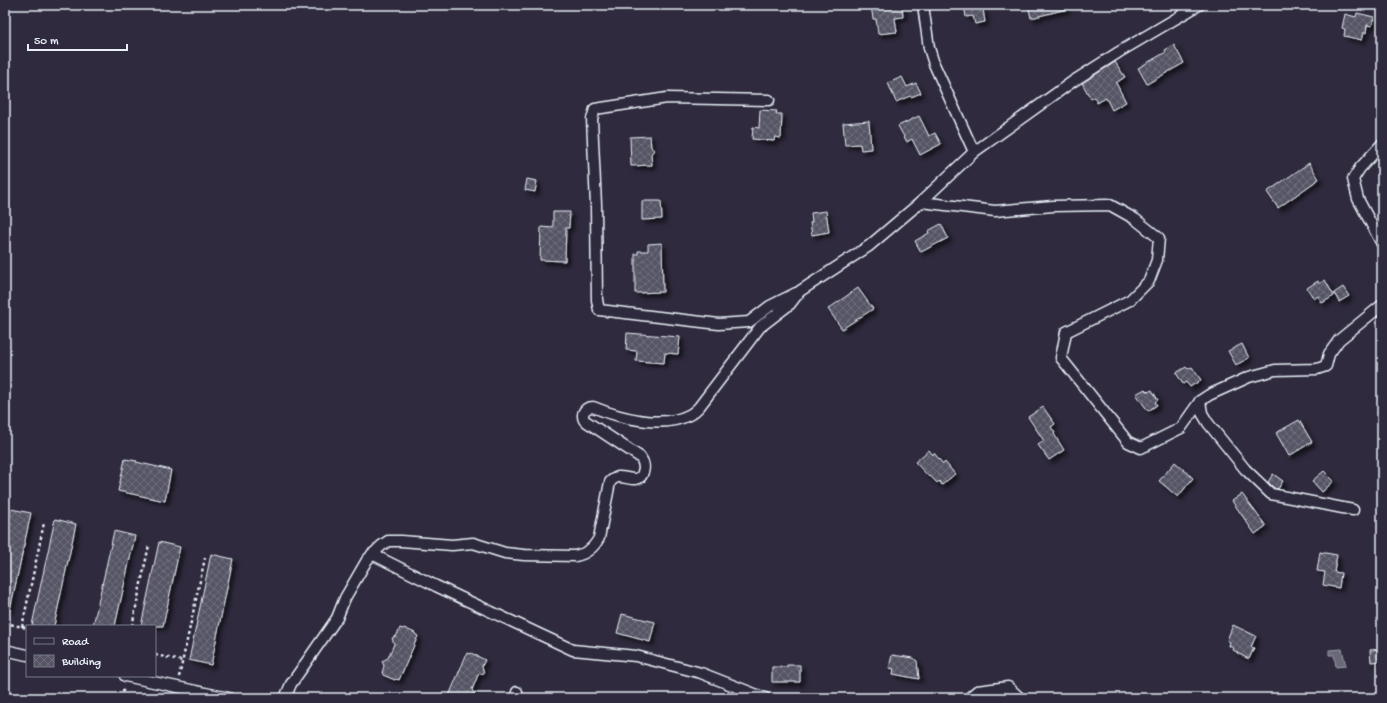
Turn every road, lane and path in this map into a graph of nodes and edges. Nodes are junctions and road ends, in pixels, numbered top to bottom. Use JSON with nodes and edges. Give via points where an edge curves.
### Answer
{"nodes":[{"id":1,"x":923,"y":5,"type":"edge"},
{"id":2,"x":1199,"y":5,"type":"edge"},
{"id":3,"x":770,"y":100,"type":"dead end"},
{"id":4,"x":1382,"y":144,"type":"edge"},
{"id":5,"x":974,"y":152,"type":"junction"},
{"id":6,"x":921,"y":202,"type":"junction"},
{"id":7,"x":1382,"y":244,"type":"edge"},
{"id":8,"x":800,"y":291,"type":"junction"},
{"id":9,"x":1382,"y":305,"type":"edge"},
{"id":10,"x":1200,"y":401,"type":"junction"},
{"id":11,"x":1354,"y":510,"type":"dead end"},
{"id":12,"x":44,"y":523,"type":"dead end"},
{"id":13,"x":149,"y":545,"type":"dead end"},
{"id":14,"x":372,"y":554,"type":"junction"},
{"id":15,"x":205,"y":558,"type":"dead end"},
{"id":16,"x":5,"y":623,"type":"edge"},
{"id":17,"x":132,"y":625,"type":"edge"},
{"id":18,"x":22,"y":627,"type":"junction"},
{"id":19,"x":26,"y":628,"type":"edge"},
{"id":20,"x":5,"y":650,"type":"edge"},
{"id":21,"x":26,"y":655,"type":"edge"},
{"id":22,"x":156,"y":655,"type":"edge"},
{"id":23,"x":183,"y":661,"type":"junction"},
{"id":24,"x":130,"y":677,"type":"edge"},
{"id":25,"x":177,"y":687,"type":"junction"},
{"id":26,"x":229,"y":698,"type":"edge"},
{"id":27,"x":285,"y":698,"type":"edge"},
{"id":28,"x":765,"y":698,"type":"edge"},
{"id":29,"x":969,"y":698,"type":"edge"},
{"id":30,"x":1020,"y":698,"type":"edge"}],
"edges":[{"from":1,"to":5,"type":"street","via":[[928,48]]},
{"from":2,"to":5,"type":"street","via":[[1078,78]]},
{"from":3,"to":8,"type":"street","via":[[667,98],[595,109],[592,119],[597,300],[599,310],[719,324],[749,322],[770,306]]},
{"from":4,"to":7,"type":"street","via":[[1353,179],[1358,199]]},
{"from":5,"to":6,"type":"street"},
{"from":6,"to":8,"type":"street","via":[[869,246]]},
{"from":6,"to":10,"type":"street","via":[[995,211],[1110,205],[1135,219],[1159,238],[1157,260],[1149,281],[1130,300],[1066,332],[1061,358],[1128,442],[1141,448],[1181,428]]},
{"from":8,"to":14,"type":"street","via":[[790,304],[760,327],[699,407],[689,415],[671,420],[639,421],[593,407],[585,410],[582,415],[584,420],[640,457],[644,470],[638,479],[619,477],[610,482],[599,538],[589,550],[575,556],[524,555],[505,553],[474,543],[452,545],[388,541]]},
{"from":9,"to":10,"type":"street","via":[[1339,340],[1329,354],[1326,366],[1316,369],[1275,370],[1249,377]]},
{"from":10,"to":11,"type":"street","via":[[1202,413],[1208,423],[1245,468],[1271,494]]},
{"from":12,"to":18,"type":"path"},
{"from":13,"to":17,"type":"path"},
{"from":14,"to":27,"type":"street","via":[[345,598],[337,618],[291,684]]},
{"from":14,"to":28,"type":"street","via":[[573,650],[636,656],[701,673]]},
{"from":15,"to":23,"type":"path"},
{"from":16,"to":18,"type":"path"},
{"from":18,"to":19,"type":"path"},
{"from":20,"to":21,"type":"street"},
{"from":22,"to":23,"type":"path"},
{"from":23,"to":25,"type":"path"},
{"from":24,"to":25,"type":"street"},
{"from":25,"to":26,"type":"street"},
{"from":29,"to":30,"type":"street","via":[[977,691],[1008,688]]}]}
